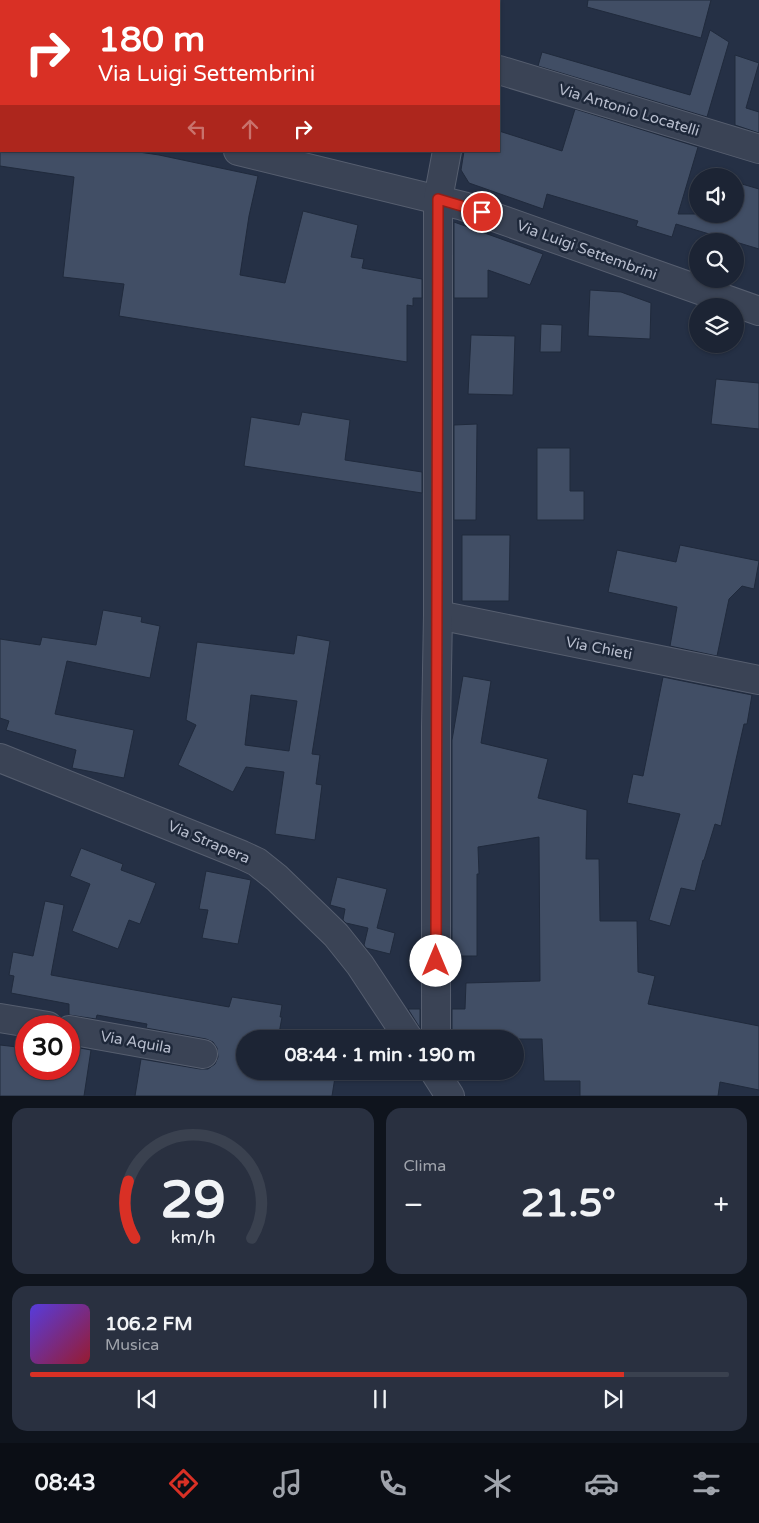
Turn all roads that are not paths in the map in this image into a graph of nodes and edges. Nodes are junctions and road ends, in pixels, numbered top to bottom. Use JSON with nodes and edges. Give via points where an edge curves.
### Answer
{"nodes":[{"id":1,"x":500,"y":70,"type":"edge"},
{"id":2,"x":759,"y":149,"type":"edge"},
{"id":3,"x":242,"y":152,"type":"edge"},
{"id":4,"x":448,"y":152,"type":"edge"},
{"id":5,"x":438,"y":199,"type":"junction"},
{"id":6,"x":759,"y":311,"type":"edge"},
{"id":7,"x":438,"y":615,"type":"junction"},
{"id":8,"x":759,"y":680,"type":"edge"},
{"id":9,"x":0,"y":758,"type":"edge"},
{"id":10,"x":0,"y":1018,"type":"edge"},
{"id":11,"x":15,"y":1020,"type":"edge"},
{"id":12,"x":403,"y":1030,"type":"edge"},
{"id":13,"x":436,"y":1030,"type":"edge"},
{"id":14,"x":80,"y":1032,"type":"edge"},
{"id":15,"x":203,"y":1054,"type":"dead end"}],
"edges":[{"from":1,"to":2,"type":"street","name":"Via Antonio Locatelli"},
{"from":3,"to":5,"type":"street","name":"Via Luigi Settembrini"},
{"from":4,"to":5,"type":"street"},
{"from":5,"to":6,"type":"street","name":"Via Luigi Settembrini"},
{"from":5,"to":7,"type":"street"},
{"from":7,"to":8,"type":"street","name":"Via Chieti"},
{"from":7,"to":13,"type":"street"},
{"from":9,"to":12,"type":"street","name":"Via Strapera","via":[[257,862],[336,935]]},
{"from":10,"to":11,"type":"street"},
{"from":14,"to":15,"type":"street","name":"Via Aquila"}]}
